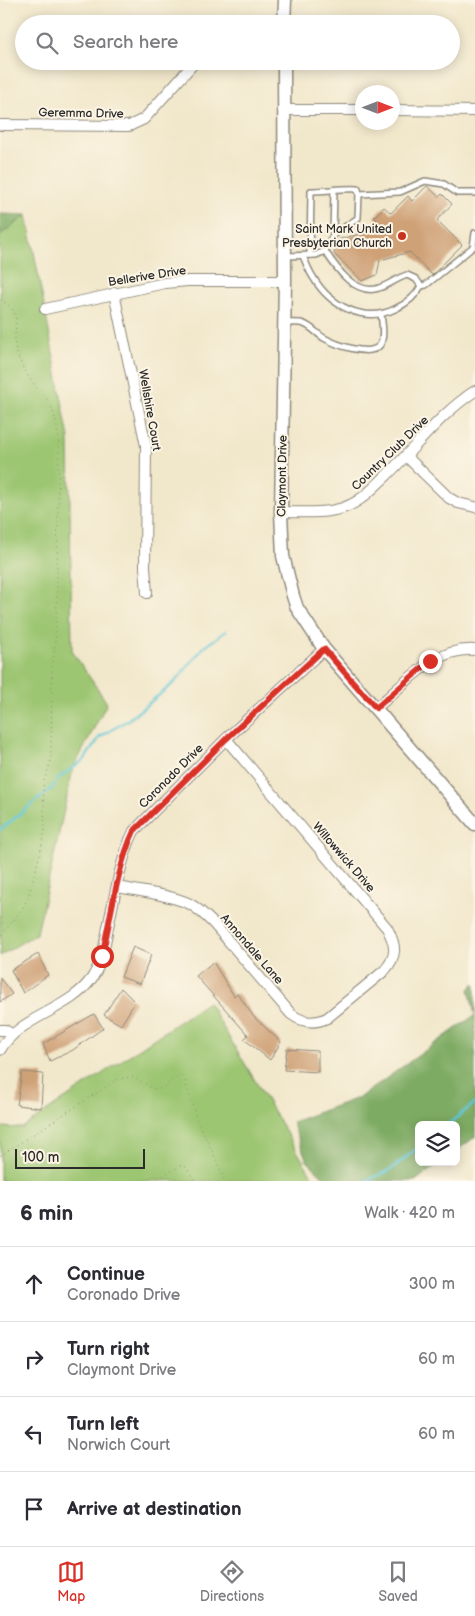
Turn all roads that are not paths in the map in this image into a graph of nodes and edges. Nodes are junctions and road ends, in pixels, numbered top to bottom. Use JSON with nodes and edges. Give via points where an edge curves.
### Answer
{"nodes":[{"id":1,"x":285,"y":0,"type":"edge"},
{"id":2,"x":284,"y":15,"type":"edge"},
{"id":3,"x":188,"y":70,"type":"edge"},
{"id":4,"x":284,"y":70,"type":"edge"},
{"id":5,"x":283,"y":110,"type":"junction"},
{"id":6,"x":355,"y":110,"type":"edge"},
{"id":7,"x":400,"y":110,"type":"edge"},
{"id":8,"x":475,"y":111,"type":"edge"},
{"id":9,"x":0,"y":124,"type":"edge"},
{"id":10,"x":334,"y":191,"type":"junction"},
{"id":11,"x":475,"y":193,"type":"edge"},
{"id":12,"x":359,"y":194,"type":"junction"},
{"id":13,"x":475,"y":233,"type":"edge"},
{"id":14,"x":333,"y":235,"type":"junction"},
{"id":15,"x":325,"y":251,"type":"junction"},
{"id":16,"x":310,"y":255,"type":"junction"},
{"id":17,"x":285,"y":256,"type":"junction"},
{"id":18,"x":303,"y":256,"type":"junction"},
{"id":19,"x":285,"y":281,"type":"junction"},
{"id":20,"x":421,"y":286,"type":"junction"},
{"id":21,"x":114,"y":293,"type":"junction"},
{"id":22,"x":45,"y":310,"type":"dead end"},
{"id":23,"x":381,"y":314,"type":"junction"},
{"id":24,"x":284,"y":323,"type":"junction"},
{"id":25,"x":475,"y":391,"type":"edge"},
{"id":26,"x":406,"y":456,"type":"junction"},
{"id":27,"x":475,"y":507,"type":"edge"},
{"id":28,"x":281,"y":512,"type":"junction"},
{"id":29,"x":147,"y":593,"type":"dead end"},
{"id":30,"x":324,"y":649,"type":"junction"},
{"id":31,"x":475,"y":650,"type":"edge"},
{"id":32,"x":376,"y":708,"type":"junction"},
{"id":33,"x":226,"y":739,"type":"junction"},
{"id":34,"x":475,"y":824,"type":"edge"},
{"id":35,"x":117,"y":887,"type":"junction"},
{"id":36,"x":355,"y":994,"type":"joint"},
{"id":37,"x":0,"y":1030,"type":"edge"},
{"id":38,"x":11,"y":1034,"type":"junction"},
{"id":39,"x":0,"y":1050,"type":"edge"}],
"edges":[{"from":1,"to":2,"type":"street"},
{"from":3,"to":9,"type":"street","name":"Geremma Drive","via":[[137,124]]},
{"from":4,"to":5,"type":"street","name":"Claymont Drive"},
{"from":5,"to":6,"type":"street"},
{"from":5,"to":17,"type":"street","name":"Claymont Drive"},
{"from":7,"to":8,"type":"street"},
{"from":10,"to":12,"type":"lane","via":[[358,189]]},
{"from":10,"to":14,"type":"lane"},
{"from":10,"to":16,"type":"lane","via":[[311,191]]},
{"from":11,"to":12,"type":"lane","via":[[457,193],[444,184],[425,181],[400,192]]},
{"from":12,"to":14,"type":"lane","via":[[358,218]]},
{"from":13,"to":20,"type":"lane","via":[[473,247],[426,286]]},
{"from":14,"to":15,"type":"lane"},
{"from":15,"to":16,"type":"lane"},
{"from":15,"to":20,"type":"lane","via":[[349,281],[365,288],[378,288],[407,275]]},
{"from":16,"to":18,"type":"lane"},
{"from":17,"to":18,"type":"lane"},
{"from":17,"to":19,"type":"street","name":"Claymont Drive"},
{"from":18,"to":23,"type":"lane","via":[[313,278],[326,295],[358,313]]},
{"from":19,"to":21,"type":"street","name":"Bellerive Drive","via":[[188,281]]},
{"from":19,"to":24,"type":"street","name":"Claymont Drive"},
{"from":20,"to":23,"type":"lane","via":[[404,304]]},
{"from":21,"to":22,"type":"street","name":"Bellerive Drive"},
{"from":21,"to":29,"type":"street","name":"Wellshire Court","via":[[146,446]]},
{"from":23,"to":24,"type":"lane","via":[[383,337],[380,345],[365,351],[330,341],[303,324]]},
{"from":24,"to":28,"type":"street","name":"Claymont Drive"},
{"from":25,"to":26,"type":"street","name":"Country Club Drive","via":[[451,410]]},
{"from":26,"to":27,"type":"street","via":[[449,498]]},
{"from":26,"to":28,"type":"street","name":"Country Club Drive","via":[[354,504],[330,511]]},
{"from":28,"to":30,"type":"street","name":"Claymont Drive","via":[[283,556],[293,596],[297,608]]},
{"from":30,"to":32,"type":"street","name":"Claymont Drive"},
{"from":30,"to":33,"type":"street","name":"Coronado Drive"},
{"from":31,"to":32,"type":"street","via":[[461,650],[430,661]]},
{"from":32,"to":34,"type":"street","name":"Claymont Drive"},
{"from":33,"to":35,"type":"street","name":"Coronado Drive","via":[[134,831]]},
{"from":33,"to":36,"type":"street","name":"Willowwick Drive","via":[[369,905],[392,937],[394,956],[391,963]]},
{"from":35,"to":36,"type":"street","name":"Annondale Lane","via":[[190,904],[214,924],[299,1020],[318,1022],[327,1018]]},
{"from":35,"to":38,"type":"street","name":"Coronado Drive","via":[[102,956],[93,976],[67,1001]]},
{"from":37,"to":38,"type":"street"},
{"from":38,"to":39,"type":"street","name":"Coronado Drive"}]}
